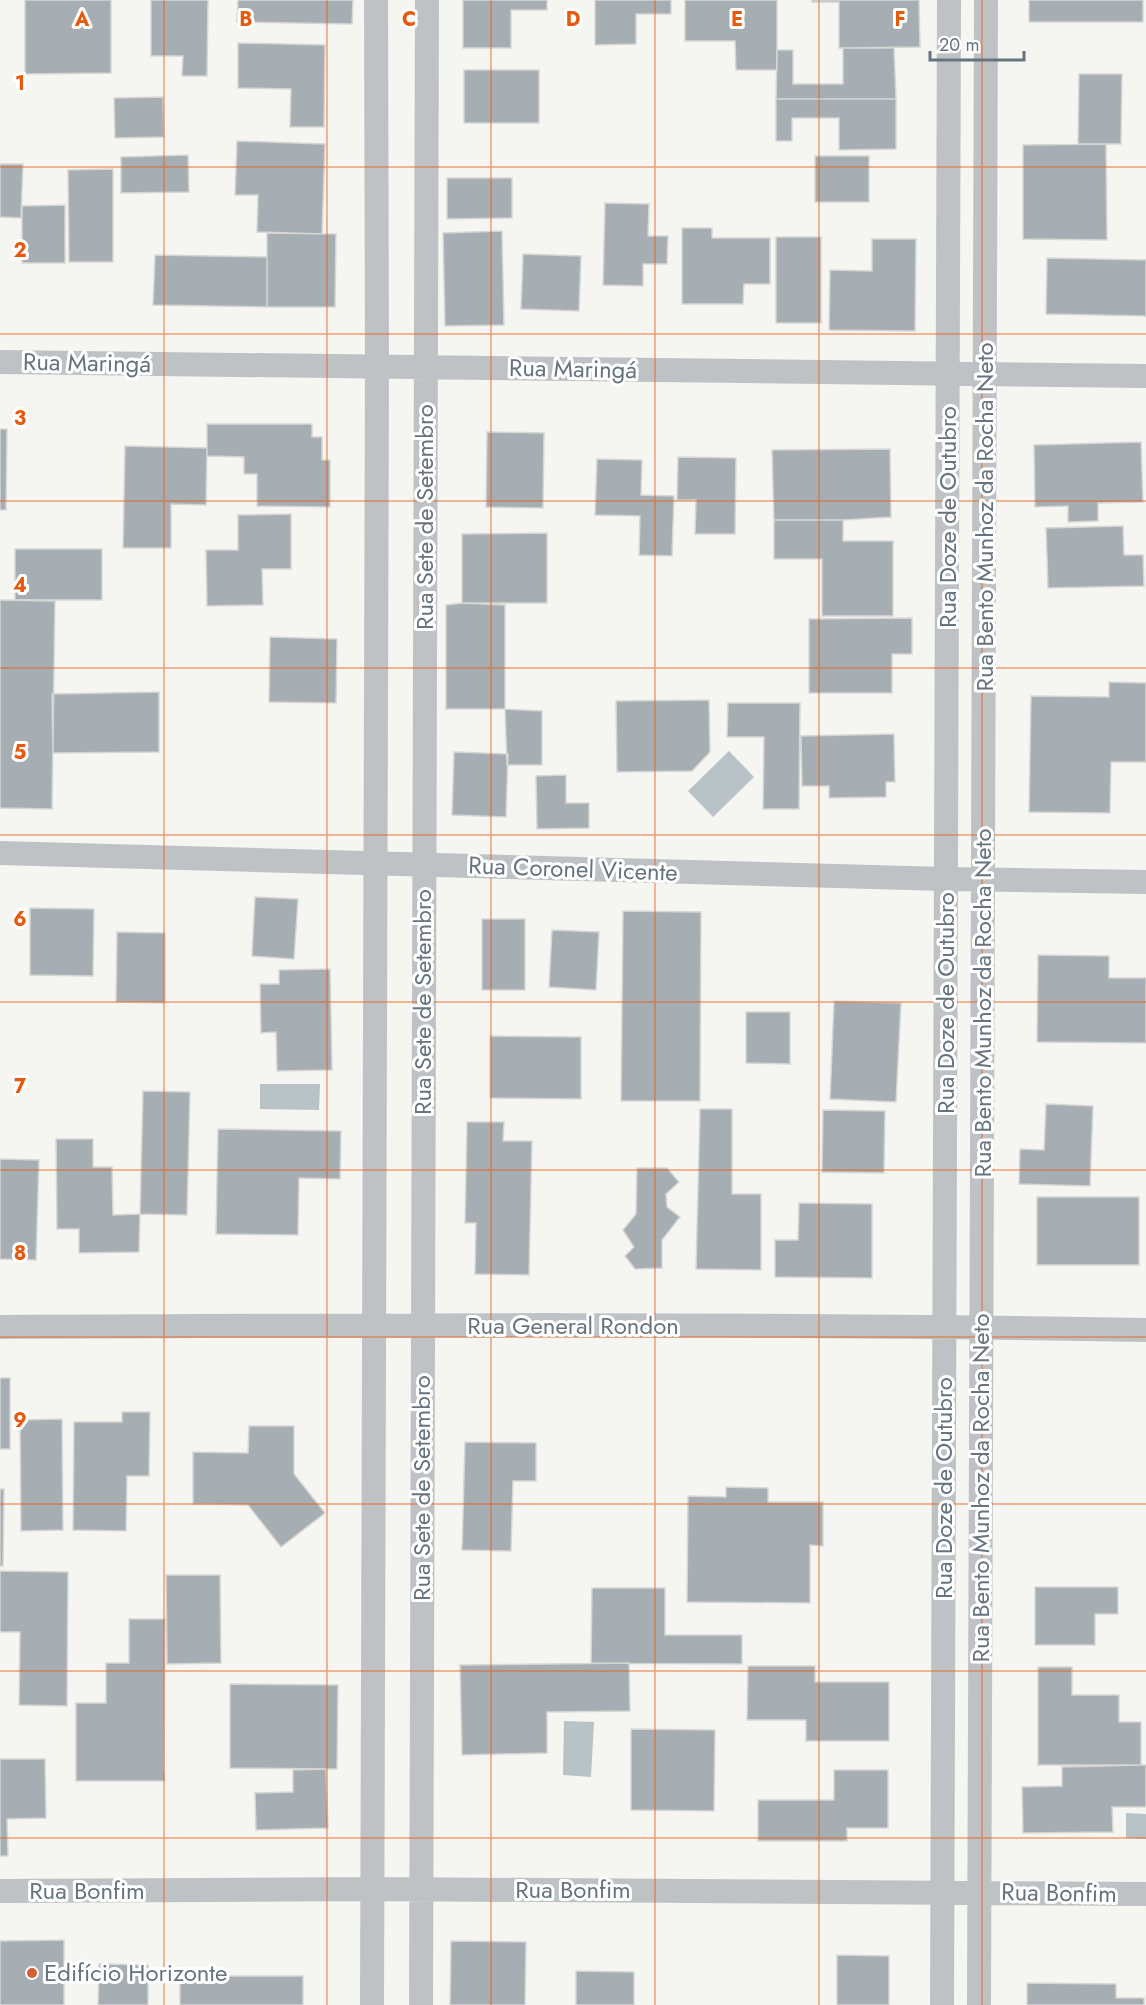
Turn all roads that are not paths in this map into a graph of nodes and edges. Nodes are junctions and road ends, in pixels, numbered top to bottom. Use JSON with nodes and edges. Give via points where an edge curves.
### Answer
{"nodes":[{"id":1,"x":376,"y":0,"type":"edge"},
{"id":2,"x":427,"y":0,"type":"edge"},
{"id":3,"x":949,"y":0,"type":"edge"},
{"id":4,"x":987,"y":0,"type":"edge"},
{"id":5,"x":0,"y":362,"type":"edge"},
{"id":6,"x":377,"y":366,"type":"junction"},
{"id":7,"x":426,"y":367,"type":"junction"},
{"id":8,"x":949,"y":373,"type":"junction"},
{"id":9,"x":986,"y":373,"type":"junction"},
{"id":10,"x":1146,"y":376,"type":"edge"},
{"id":11,"x":0,"y":853,"type":"edge"},
{"id":12,"x":375,"y":863,"type":"junction"},
{"id":13,"x":424,"y":865,"type":"junction"},
{"id":14,"x":946,"y":879,"type":"junction"},
{"id":15,"x":984,"y":879,"type":"junction"},
{"id":16,"x":1146,"y":882,"type":"edge"},
{"id":17,"x":374,"y":1325,"type":"junction"},
{"id":18,"x":422,"y":1325,"type":"junction"},
{"id":19,"x":981,"y":1327,"type":"junction"},
{"id":20,"x":0,"y":1328,"type":"edge"},
{"id":21,"x":944,"y":1328,"type":"junction"},
{"id":22,"x":1146,"y":1330,"type":"edge"},
{"id":23,"x":373,"y":1889,"type":"junction"},
{"id":24,"x":421,"y":1889,"type":"junction"},
{"id":25,"x":0,"y":1892,"type":"edge"},
{"id":26,"x":942,"y":1893,"type":"junction"},
{"id":27,"x":979,"y":1893,"type":"junction"},
{"id":28,"x":1146,"y":1894,"type":"edge"},
{"id":29,"x":372,"y":2005,"type":"edge"},
{"id":30,"x":421,"y":2005,"type":"edge"},
{"id":31,"x":942,"y":2005,"type":"edge"},
{"id":32,"x":979,"y":2005,"type":"edge"}],
"edges":[{"from":1,"to":6,"type":"street","name":"Rua Sete de Setembro"},
{"from":2,"to":7,"type":"street","name":"Rua Sete de Setembro"},
{"from":3,"to":8,"type":"street","name":"Rua Doze de Outubro"},
{"from":4,"to":9,"type":"street","name":"Rua Bento Munhoz da Rocha Neto"},
{"from":5,"to":6,"type":"street","name":"Rua Maringá"},
{"from":6,"to":7,"type":"street","name":"Rua Maringá"},
{"from":6,"to":12,"type":"street","name":"Rua Sete de Setembro"},
{"from":7,"to":8,"type":"street","name":"Rua Maringá"},
{"from":7,"to":13,"type":"street","name":"Rua Sete de Setembro"},
{"from":8,"to":9,"type":"street","name":"Rua Maringá"},
{"from":8,"to":14,"type":"street","name":"Rua Doze de Outubro"},
{"from":9,"to":10,"type":"street","name":"Rua Maringá"},
{"from":9,"to":15,"type":"street","name":"Rua Bento Munhoz da Rocha Neto"},
{"from":11,"to":12,"type":"street","name":"Rua Coronel Vicente"},
{"from":12,"to":13,"type":"street","name":"Rua Coronel Vicente"},
{"from":12,"to":17,"type":"street","name":"Rua Sete de Setembro"},
{"from":13,"to":14,"type":"street","name":"Rua Coronel Vicente"},
{"from":13,"to":18,"type":"street","name":"Rua Sete de Setembro"},
{"from":14,"to":15,"type":"street","name":"Rua Coronel Vicente"},
{"from":14,"to":21,"type":"street","name":"Rua Doze de Outubro"},
{"from":15,"to":16,"type":"street","name":"Rua Coronel Vicente"},
{"from":15,"to":19,"type":"street","name":"Rua Bento Munhoz da Rocha Neto"},
{"from":17,"to":18,"type":"street","name":"Rua General Rondon"},
{"from":17,"to":20,"type":"street","name":"Rua General Rondon"},
{"from":17,"to":23,"type":"street","name":"Rua Sete de Setembro"},
{"from":18,"to":21,"type":"street","name":"Rua General Rondon"},
{"from":18,"to":24,"type":"street","name":"Rua Sete de Setembro"},
{"from":19,"to":21,"type":"street","name":"Rua General Rondon"},
{"from":19,"to":22,"type":"street","name":"Rua General Rondon"},
{"from":19,"to":27,"type":"street","name":"Rua Bento Munhoz da Rocha Neto"},
{"from":21,"to":26,"type":"street","name":"Rua Doze de Outubro"},
{"from":23,"to":24,"type":"street","name":"Rua Bonfim"},
{"from":23,"to":25,"type":"street","name":"Rua Bonfim"},
{"from":23,"to":29,"type":"street","name":"Rua Sete de Setembro"},
{"from":24,"to":26,"type":"street","name":"Rua Bonfim"},
{"from":24,"to":30,"type":"street","name":"Rua Sete de Setembro"},
{"from":26,"to":27,"type":"street","name":"Rua Bonfim"},
{"from":26,"to":31,"type":"street","name":"Rua Doze de Outubro"},
{"from":27,"to":28,"type":"street","name":"Rua Bonfim"},
{"from":27,"to":32,"type":"street","name":"Rua Bento Munhoz da Rocha Neto"}]}
